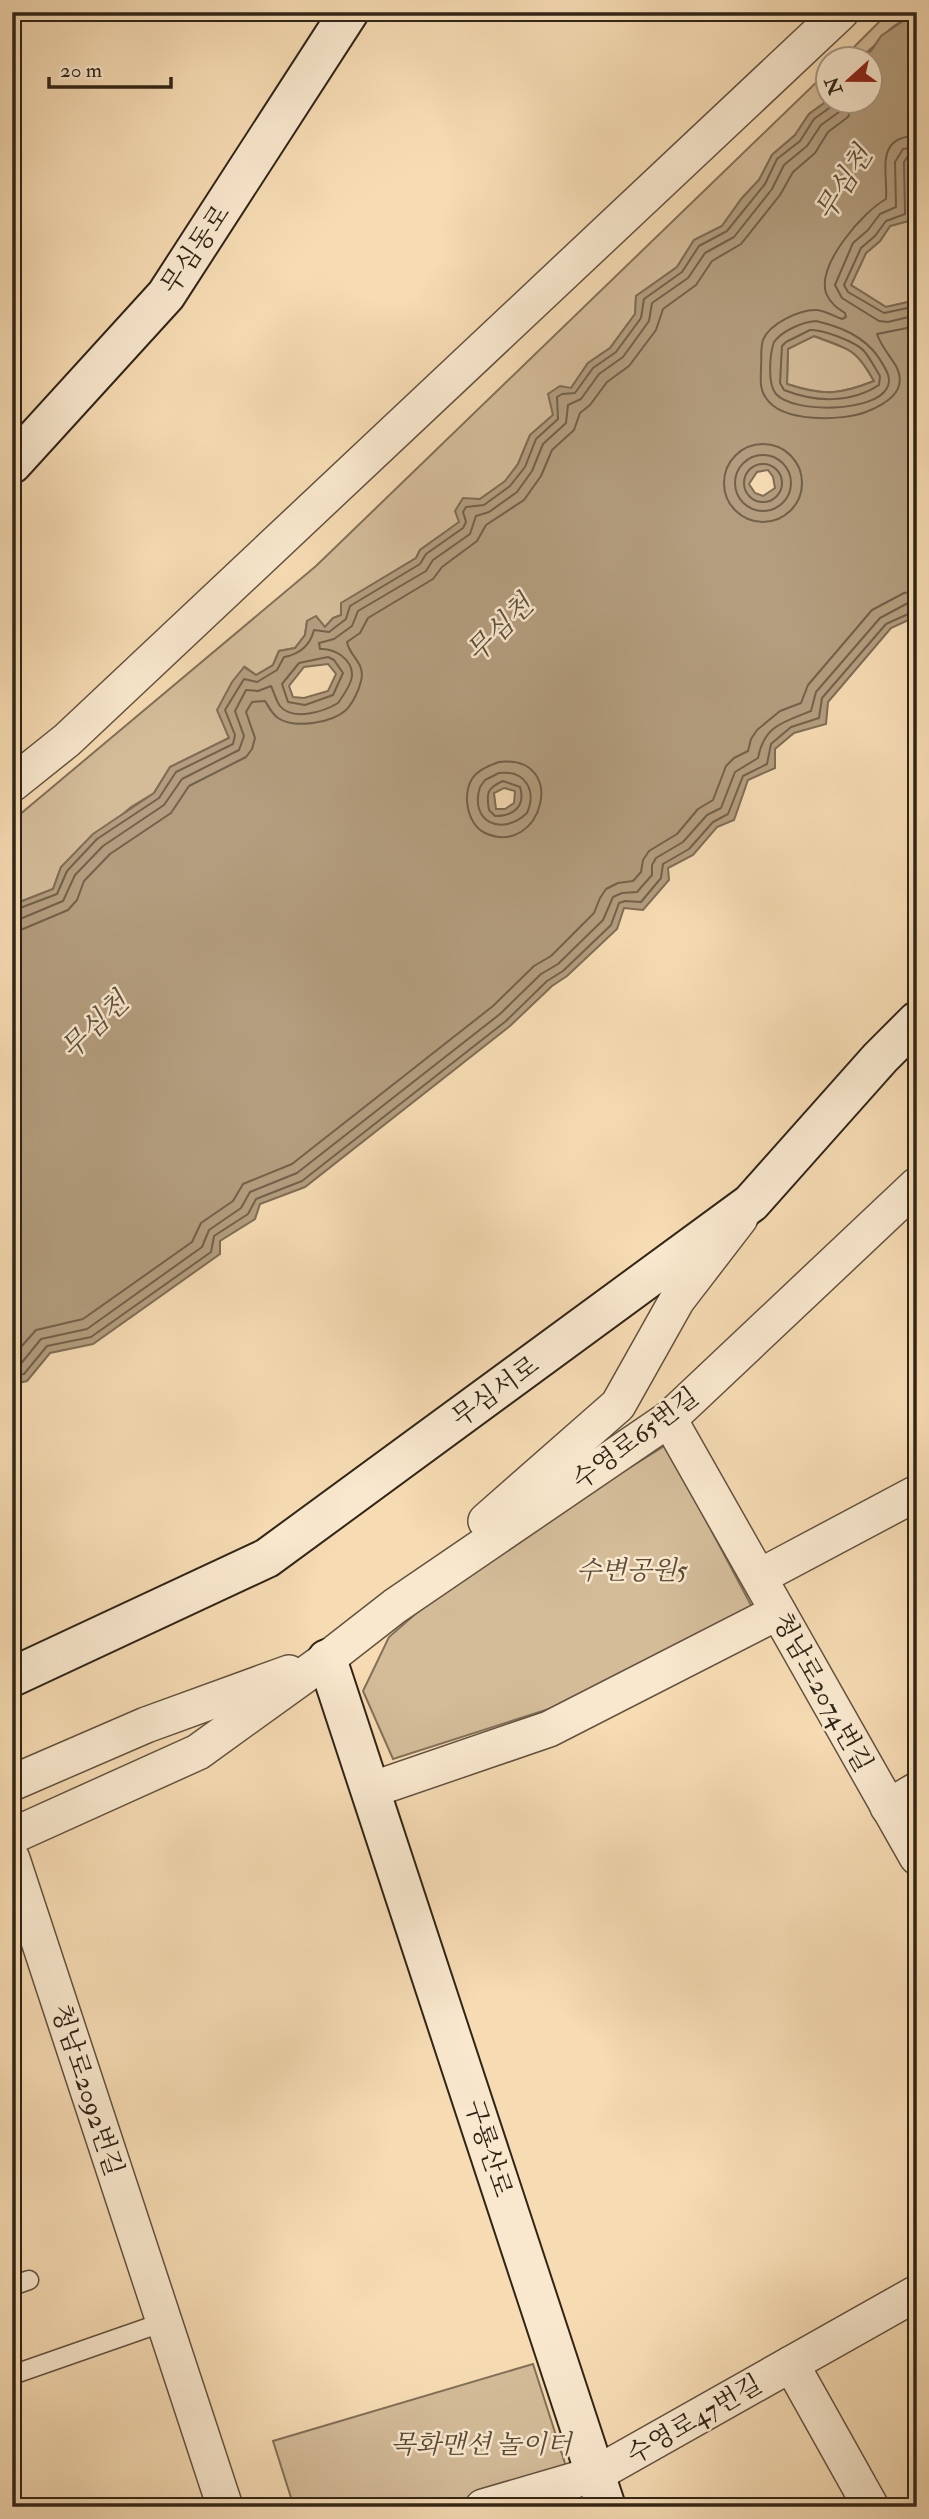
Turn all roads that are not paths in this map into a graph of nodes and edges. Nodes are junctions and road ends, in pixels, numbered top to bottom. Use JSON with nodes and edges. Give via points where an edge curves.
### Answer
{"nodes":[{"id":1,"x":349,"y":12,"type":"edge"},
{"id":2,"x":841,"y":12,"type":"edge"},
{"id":3,"x":12,"y":464,"type":"edge"},
{"id":4,"x":12,"y":784,"type":"edge"},
{"id":5,"x":917,"y":1021,"type":"edge"},
{"id":6,"x":917,"y":1185,"type":"edge"},
{"id":7,"x":751,"y":1203,"type":"junction"},
{"id":8,"x":669,"y":1419,"type":"junction"},
{"id":9,"x":917,"y":1493,"type":"edge"},
{"id":10,"x":759,"y":1577,"type":"junction"},
{"id":11,"x":778,"y":1612,"type":"junction"},
{"id":12,"x":327,"y":1659,"type":"junction"},
{"id":13,"x":12,"y":1677,"type":"edge"},
{"id":14,"x":12,"y":1783,"type":"edge"},
{"id":15,"x":371,"y":1790,"type":"junction"},
{"id":16,"x":903,"y":1798,"type":"edge"},
{"id":17,"x":12,"y":1836,"type":"edge"},
{"id":18,"x":917,"y":1857,"type":"edge"},
{"id":19,"x":12,"y":1858,"type":"edge"},
{"id":20,"x":917,"y":2293,"type":"edge"},
{"id":21,"x":164,"y":2322,"type":"junction"},
{"id":22,"x":791,"y":2364,"type":"junction"},
{"id":23,"x":12,"y":2375,"type":"edge"},
{"id":24,"x":601,"y":2490,"type":"edge"},
{"id":25,"x":225,"y":2507,"type":"edge"},
{"id":26,"x":484,"y":2507,"type":"edge"},
{"id":27,"x":871,"y":2507,"type":"edge"}],
"edges":[{"from":1,"to":3,"type":"street","name":"무심동로","via":[[166,295]]},
{"from":2,"to":4,"type":"street","via":[[67,740]]},
{"from":5,"to":7,"type":"street","name":"무심서로"},
{"from":6,"to":8,"type":"street","name":"수영로65번길"},
{"from":7,"to":12,"type":"street","via":[[677,1300],[618,1405]]},
{"from":7,"to":13,"type":"street","name":"무심서로","via":[[267,1558]]},
{"from":8,"to":10,"type":"street","name":"청남로2074번길"},
{"from":8,"to":12,"type":"street","name":"수영로65번길","via":[[396,1606]]},
{"from":9,"to":10,"type":"street"},
{"from":10,"to":11,"type":"street","name":"청남로2074번길"},
{"from":11,"to":15,"type":"street","via":[[549,1729]]},
{"from":11,"to":16,"type":"street","name":"청남로2074번길"},
{"from":12,"to":14,"type":"street","via":[[146,1725]]},
{"from":12,"to":15,"type":"street","name":"구룡산로"},
{"from":12,"to":17,"type":"street","via":[[198,1752]]},
{"from":15,"to":24,"type":"street","name":"구룡산로"},
{"from":16,"to":18,"type":"street","name":"청남로2074번길"},
{"from":19,"to":21,"type":"street","name":"청남로2092번길"},
{"from":20,"to":22,"type":"street","name":"수영로47번길"},
{"from":21,"to":23,"type":"lane"},
{"from":21,"to":25,"type":"street","name":"청남로2092번길"},
{"from":22,"to":24,"type":"street","name":"수영로47번길"},
{"from":22,"to":27,"type":"street","name":"수영로47번길"},
{"from":24,"to":26,"type":"street","name":"수영로47번길"}]}
